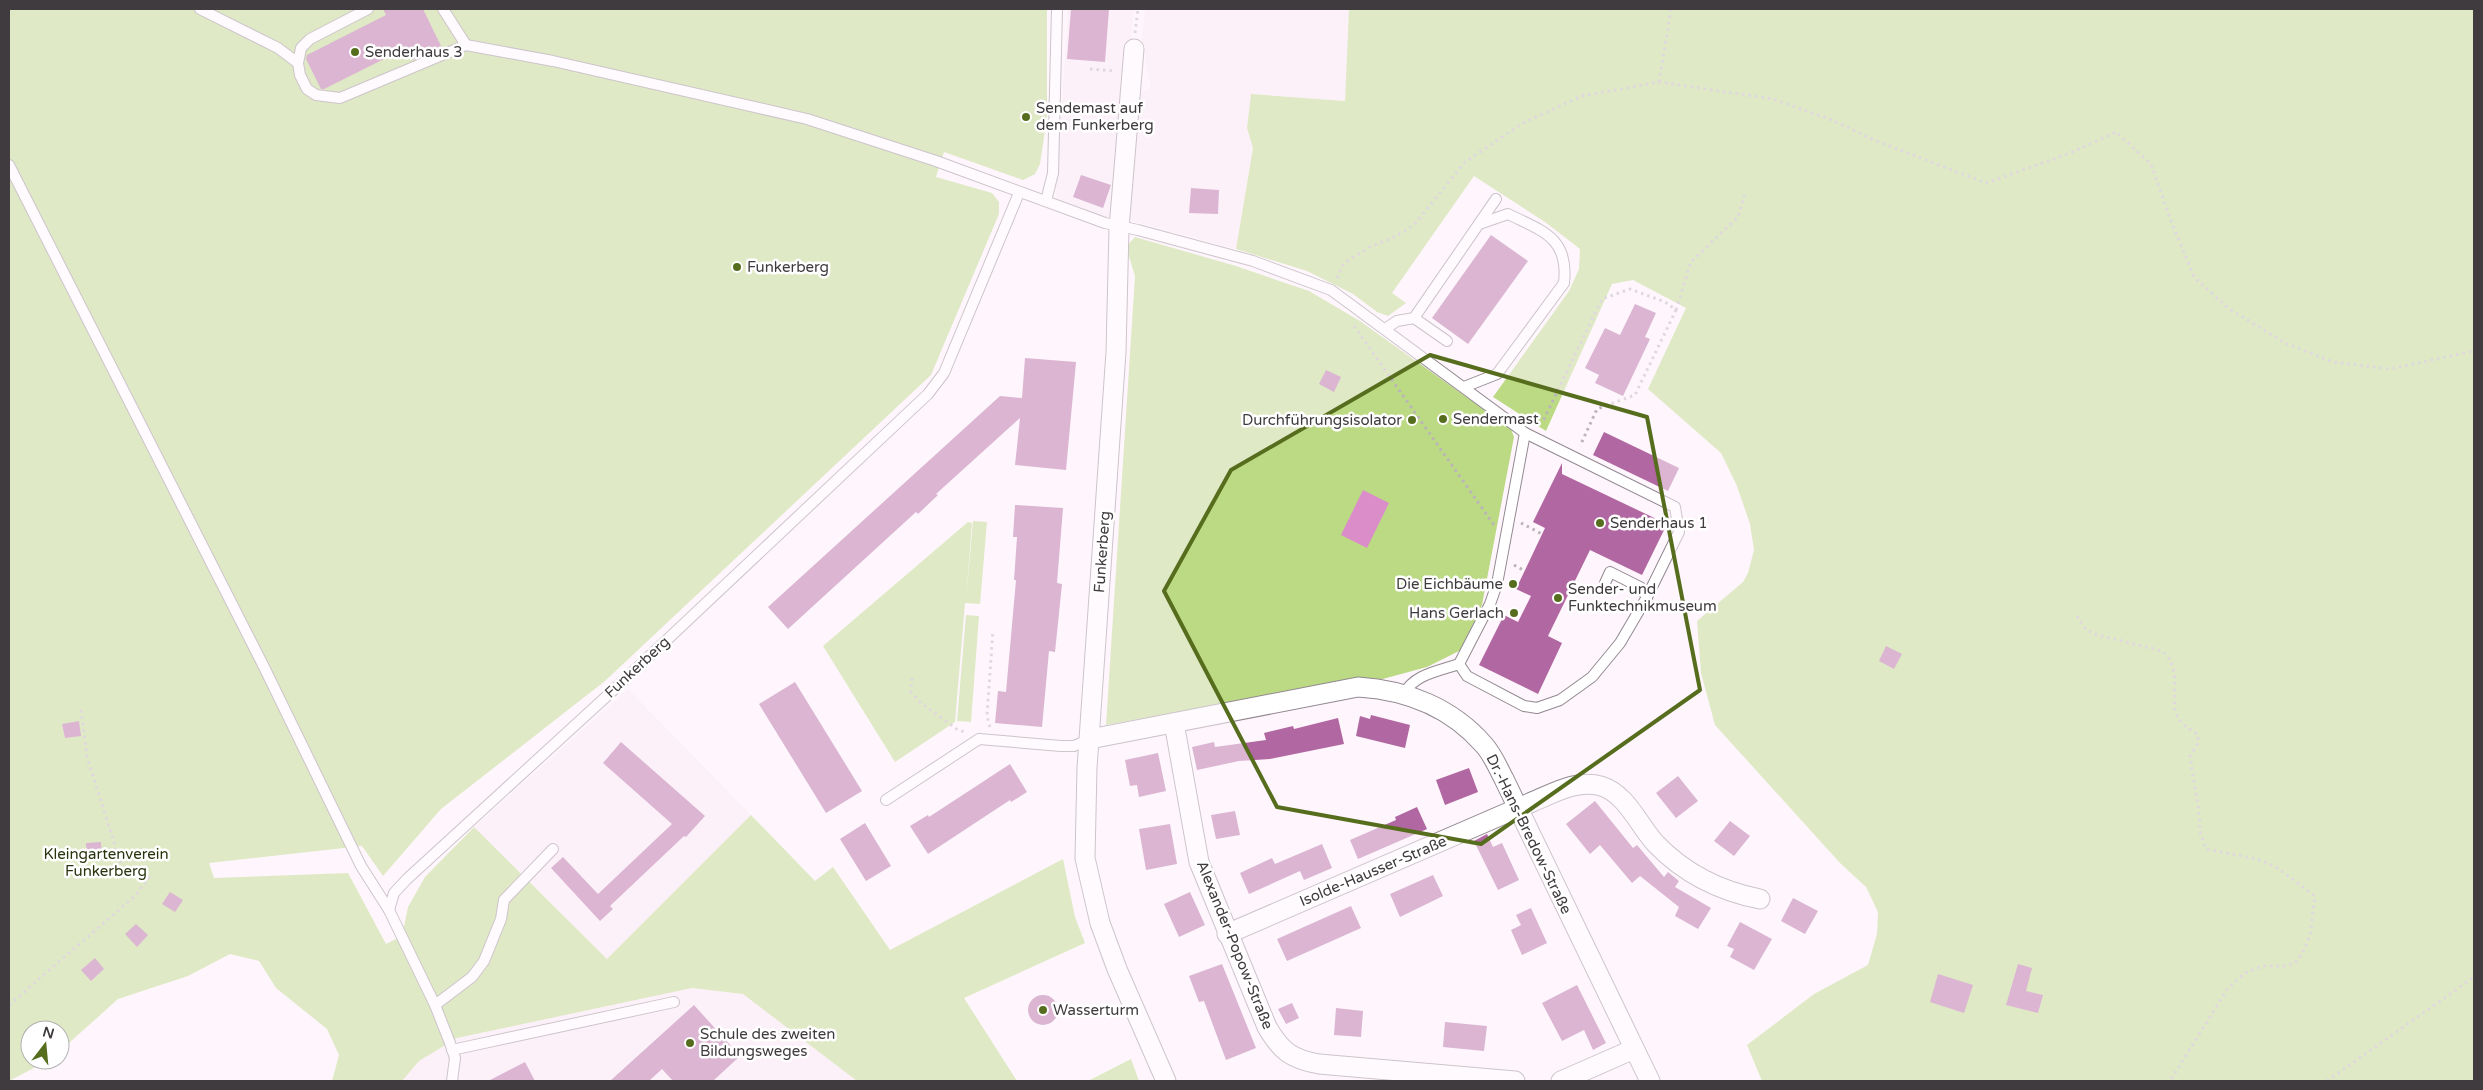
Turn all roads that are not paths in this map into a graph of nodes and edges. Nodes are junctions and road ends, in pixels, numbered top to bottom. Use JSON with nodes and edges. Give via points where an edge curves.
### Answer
{"nodes":[{"id":1,"x":200,"y":9,"type":"edge"},
{"id":2,"x":368,"y":9,"type":"edge"},
{"id":3,"x":443,"y":9,"type":"edge"},
{"id":4,"x":1058,"y":9,"type":"edge"},
{"id":5,"x":466,"y":45,"type":"junction"},
{"id":6,"x":1134,"y":49,"type":"road end"},
{"id":7,"x":298,"y":63,"type":"junction"},
{"id":8,"x":9,"y":165,"type":"edge"},
{"id":9,"x":1019,"y":193,"type":"junction"},
{"id":10,"x":1496,"y":198,"type":"dead end"},
{"id":11,"x":1046,"y":201,"type":"junction"},
{"id":12,"x":1479,"y":224,"type":"junction"},
{"id":13,"x":1120,"y":228,"type":"junction"},
{"id":14,"x":1414,"y":318,"type":"junction"},
{"id":15,"x":1385,"y":329,"type":"junction"},
{"id":16,"x":1447,"y":341,"type":"dead end"},
{"id":17,"x":1464,"y":387,"type":"junction"},
{"id":18,"x":1525,"y":433,"type":"junction"},
{"id":19,"x":1605,"y":583,"type":"dead end"},
{"id":20,"x":1647,"y":597,"type":"junction"},
{"id":21,"x":1459,"y":664,"type":"junction"},
{"id":22,"x":1404,"y":694,"type":"junction"},
{"id":23,"x":1174,"y":723,"type":"junction"},
{"id":24,"x":1090,"y":739,"type":"junction"},
{"id":25,"x":886,"y":800,"type":"dead end"},
{"id":26,"x":1518,"y":808,"type":"junction"},
{"id":27,"x":553,"y":849,"type":"dead end"},
{"id":28,"x":1760,"y":899,"type":"dead end"},
{"id":29,"x":389,"y":910,"type":"junction"},
{"id":30,"x":1227,"y":934,"type":"junction"},
{"id":31,"x":674,"y":1002,"type":"dead end"},
{"id":32,"x":435,"y":1005,"type":"junction"},
{"id":33,"x":1634,"y":1049,"type":"junction"},
{"id":34,"x":452,"y":1050,"type":"junction"},
{"id":35,"x":452,"y":1081,"type":"edge"},
{"id":36,"x":1166,"y":1081,"type":"edge"},
{"id":37,"x":1515,"y":1081,"type":"edge"},
{"id":38,"x":1560,"y":1081,"type":"edge"},
{"id":39,"x":1650,"y":1081,"type":"edge"}],
"edges":[{"from":1,"to":7,"type":"lane","via":[[278,48]]},
{"from":2,"to":7,"type":"lane","via":[[310,39],[300,48]]},
{"from":3,"to":5,"type":"lane"},
{"from":4,"to":11,"type":"lane","via":[[1053,173]]},
{"from":5,"to":7,"type":"lane","via":[[340,98],[316,95],[307,89]]},
{"from":5,"to":9,"type":"lane","via":[[807,118]]},
{"from":6,"to":13,"type":"street","name":"Funkerberg"},
{"from":8,"to":29,"type":"lane","via":[[260,658],[361,866]]},
{"from":9,"to":11,"type":"lane"},
{"from":9,"to":29,"type":"lane","name":"Funkerberg","via":[[944,373],[928,394],[620,684],[414,872],[394,893]]},
{"from":10,"to":12,"type":"lane"},
{"from":11,"to":13,"type":"lane"},
{"from":12,"to":14,"type":"lane"},
{"from":12,"to":17,"type":"lane","via":[[1508,214],[1552,236],[1563,258],[1564,283],[1498,374]]},
{"from":13,"to":15,"type":"lane","via":[[1253,261],[1331,290]]},
{"from":13,"to":24,"type":"street","name":"Funkerberg","via":[[1116,352]]},
{"from":14,"to":15,"type":"lane","via":[[1397,321]]},
{"from":14,"to":16,"type":"lane"},
{"from":15,"to":17,"type":"lane"},
{"from":17,"to":18,"type":"lane"},
{"from":18,"to":20,"type":"lane","via":[[1675,507],[1679,532]]},
{"from":18,"to":21,"type":"lane","via":[[1497,584]]},
{"from":19,"to":20,"type":"lane","via":[[1610,572],[1640,587]]},
{"from":20,"to":21,"type":"lane","via":[[1620,643],[1592,677],[1560,700],[1537,708],[1524,706],[1467,676]]},
{"from":21,"to":22,"type":"lane","via":[[1419,678],[1409,684]]},
{"from":22,"to":23,"type":"street","name":"Dr.-Hans-Bredow-Straße","via":[[1358,687]]},
{"from":22,"to":26,"type":"street","name":"Dr.-Hans-Bredow-Straße","via":[[1461,722],[1486,747]]},
{"from":23,"to":24,"type":"street","name":"Dr.-Hans-Bredow-Straße"},
{"from":23,"to":30,"type":"street","name":"Alexander-Popow-Straße","via":[[1199,862]]},
{"from":24,"to":25,"type":"lane","via":[[1074,746],[1061,746],[979,739]]},
{"from":24,"to":36,"type":"street","name":"Funkerberg","via":[[1085,858],[1091,888],[1117,969]]},
{"from":26,"to":28,"type":"street","name":"Isolde-Hausser-Straße","via":[[1569,786],[1602,786],[1623,802],[1655,844],[1679,865],[1706,883],[1734,894]]},
{"from":26,"to":30,"type":"street","name":"Isolde-Hausser-Straße"},
{"from":26,"to":33,"type":"street","name":"Dr.-Hans-Bredow-Straße"},
{"from":27,"to":32,"type":"lane","via":[[504,900],[501,919],[484,962],[472,977]]},
{"from":29,"to":32,"type":"lane"},
{"from":30,"to":37,"type":"street","name":"Alexander-Popow-Straße","via":[[1277,1045],[1302,1061]]},
{"from":31,"to":34,"type":"lane"},
{"from":32,"to":34,"type":"lane"},
{"from":33,"to":38,"type":"street"},
{"from":33,"to":39,"type":"street","name":"Dr.-Hans-Bredow-Straße"},
{"from":34,"to":35,"type":"lane","via":[[455,1058]]}]}
